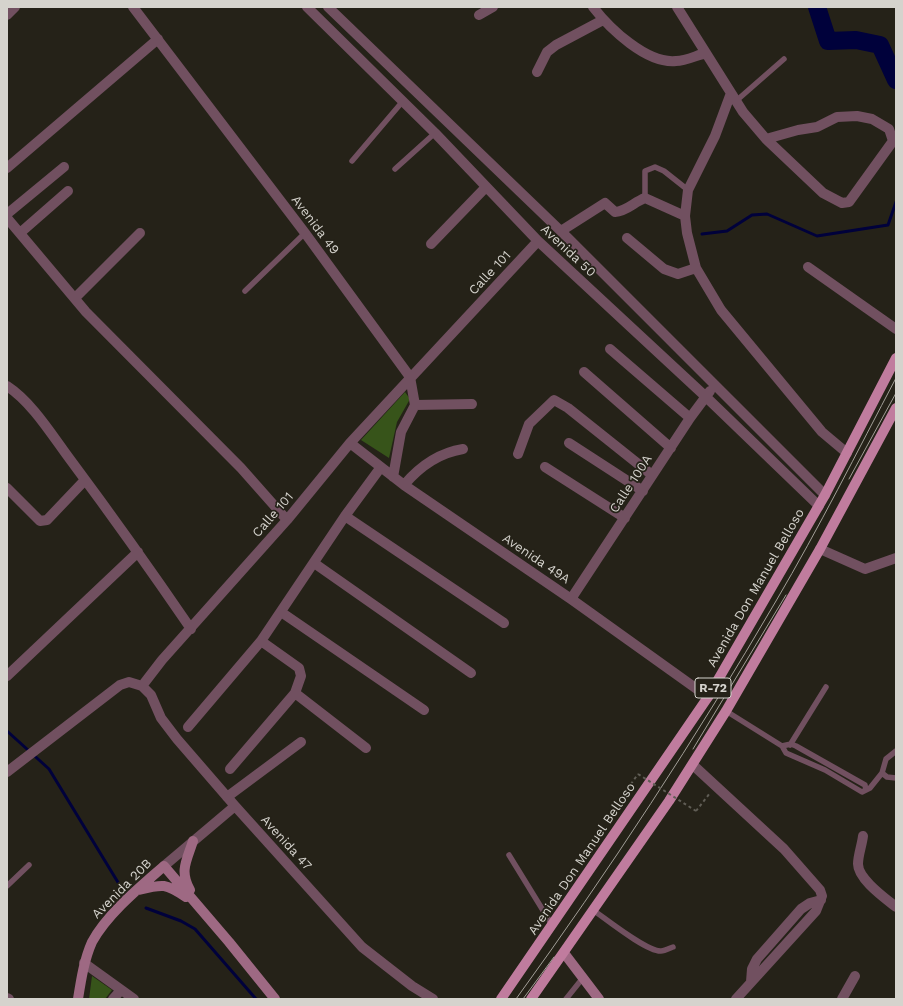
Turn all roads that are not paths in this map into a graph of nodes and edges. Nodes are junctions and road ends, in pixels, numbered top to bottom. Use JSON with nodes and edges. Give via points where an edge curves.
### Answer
{"nodes":[{"id":1,"x":15,"y":7,"type":"edge"},
{"id":2,"x":133,"y":7,"type":"edge"},
{"id":3,"x":307,"y":7,"type":"edge"},
{"id":4,"x":328,"y":7,"type":"edge"},
{"id":5,"x":494,"y":7,"type":"edge"},
{"id":6,"x":593,"y":7,"type":"edge"},
{"id":7,"x":677,"y":7,"type":"edge"},
{"id":8,"x":7,"y":14,"type":"edge"},
{"id":9,"x":479,"y":15,"type":"dead end"},
{"id":10,"x":603,"y":20,"type":"junction"},
{"id":11,"x":158,"y":39,"type":"junction"},
{"id":12,"x":706,"y":53,"type":"junction"},
{"id":13,"x":784,"y":58,"type":"dead end"},
{"id":14,"x":537,"y":72,"type":"dead end"},
{"id":15,"x":733,"y":97,"type":"junction"},
{"id":16,"x":403,"y":101,"type":"junction"},
{"id":17,"x":435,"y":133,"type":"junction"},
{"id":18,"x":766,"y":139,"type":"junction"},
{"id":19,"x":352,"y":161,"type":"dead end"},
{"id":20,"x":64,"y":166,"type":"dead end"},
{"id":21,"x":7,"y":168,"type":"edge"},
{"id":22,"x":395,"y":169,"type":"dead end"},
{"id":23,"x":486,"y":187,"type":"junction"},
{"id":24,"x":68,"y":190,"type":"dead end"},
{"id":25,"x":688,"y":190,"type":"junction"},
{"id":26,"x":645,"y":198,"type":"junction"},
{"id":27,"x":7,"y":214,"type":"edge"},
{"id":28,"x":685,"y":216,"type":"junction"},
{"id":29,"x":7,"y":218,"type":"edge"},
{"id":30,"x":561,"y":232,"type":"junction"},
{"id":31,"x":20,"y":233,"type":"junction"},
{"id":32,"x":140,"y":233,"type":"dead end"},
{"id":33,"x":305,"y":233,"type":"junction"},
{"id":34,"x":627,"y":238,"type":"dead end"},
{"id":35,"x":538,"y":241,"type":"junction"},
{"id":36,"x":431,"y":244,"type":"dead end"},
{"id":37,"x":808,"y":267,"type":"dead end"},
{"id":38,"x":696,"y":268,"type":"junction"},
{"id":39,"x":245,"y":291,"type":"dead end"},
{"id":40,"x":74,"y":298,"type":"junction"},
{"id":41,"x":896,"y":329,"type":"edge"},
{"id":42,"x":610,"y":349,"type":"dead end"},
{"id":43,"x":896,"y":358,"type":"edge"},
{"id":44,"x":584,"y":372,"type":"dead end"},
{"id":45,"x":410,"y":377,"type":"junction"},
{"id":46,"x":7,"y":386,"type":"edge"},
{"id":47,"x":716,"y":386,"type":"junction"},
{"id":48,"x":705,"y":396,"type":"junction"},
{"id":49,"x":472,"y":404,"type":"dead end"},
{"id":50,"x":415,"y":405,"type":"junction"},
{"id":51,"x":896,"y":408,"type":"edge"},
{"id":52,"x":690,"y":418,"type":"junction"},
{"id":53,"x":350,"y":443,"type":"junction"},
{"id":54,"x":569,"y":443,"type":"dead end"},
{"id":55,"x":671,"y":448,"type":"junction"},
{"id":56,"x":463,"y":449,"type":"dead end"},
{"id":57,"x":847,"y":453,"type":"junction"},
{"id":58,"x":518,"y":454,"type":"dead end"},
{"id":59,"x":381,"y":467,"type":"junction"},
{"id":60,"x":545,"y":467,"type":"dead end"},
{"id":61,"x":652,"y":475,"type":"junction"},
{"id":62,"x":393,"y":477,"type":"junction"},
{"id":63,"x":85,"y":480,"type":"junction"},
{"id":64,"x":404,"y":485,"type":"junction"},
{"id":65,"x":7,"y":488,"type":"edge"},
{"id":66,"x":643,"y":491,"type":"junction"},
{"id":67,"x":825,"y":495,"type":"junction"},
{"id":68,"x":819,"y":506,"type":"junction"},
{"id":69,"x":345,"y":516,"type":"junction"},
{"id":70,"x":625,"y":518,"type":"junction"},
{"id":71,"x":287,"y":520,"type":"junction"},
{"id":72,"x":820,"y":549,"type":"junction"},
{"id":73,"x":138,"y":552,"type":"junction"},
{"id":74,"x":896,"y":558,"type":"edge"},
{"id":75,"x":314,"y":563,"type":"junction"},
{"id":76,"x":571,"y":599,"type":"junction"},
{"id":77,"x":281,"y":612,"type":"junction"},
{"id":78,"x":504,"y":623,"type":"dead end"},
{"id":79,"x":191,"y":629,"type":"junction"},
{"id":80,"x":260,"y":640,"type":"junction"},
{"id":81,"x":471,"y":673,"type":"dead end"},
{"id":82,"x":7,"y":676,"type":"edge"},
{"id":83,"x":142,"y":686,"type":"junction"},
{"id":84,"x":826,"y":687,"type":"dead end"},
{"id":85,"x":294,"y":692,"type":"junction"},
{"id":86,"x":708,"y":697,"type":"junction"},
{"id":87,"x":424,"y":710,"type":"dead end"},
{"id":88,"x":726,"y":711,"type":"junction"},
{"id":89,"x":188,"y":727,"type":"dead end"},
{"id":90,"x":301,"y":742,"type":"dead end"},
{"id":91,"x":791,"y":744,"type":"junction"},
{"id":92,"x":782,"y":746,"type":"junction"},
{"id":93,"x":366,"y":748,"type":"dead end"},
{"id":94,"x":896,"y":751,"type":"edge"},
{"id":95,"x":786,"y":753,"type":"junction"},
{"id":96,"x":828,"y":764,"type":"junction"},
{"id":97,"x":693,"y":765,"type":"junction"},
{"id":98,"x":230,"y":769,"type":"dead end"},
{"id":99,"x":825,"y":770,"type":"junction"},
{"id":100,"x":7,"y":772,"type":"edge"},
{"id":101,"x":882,"y":773,"type":"junction"},
{"id":102,"x":896,"y":778,"type":"edge"},
{"id":103,"x":866,"y":790,"type":"junction"},
{"id":104,"x":227,"y":797,"type":"junction"},
{"id":105,"x":235,"y":806,"type":"junction"},
{"id":106,"x":863,"y":836,"type":"dead end"},
{"id":107,"x":193,"y":841,"type":"junction"},
{"id":108,"x":508,"y":855,"type":"dead end"},
{"id":109,"x":29,"y":865,"type":"dead end"},
{"id":110,"x":164,"y":866,"type":"junction"},
{"id":111,"x":7,"y":886,"type":"edge"},
{"id":112,"x":136,"y":891,"type":"junction"},
{"id":113,"x":192,"y":899,"type":"junction"},
{"id":114,"x":896,"y":907,"type":"edge"},
{"id":115,"x":593,"y":910,"type":"junction"},
{"id":116,"x":552,"y":926,"type":"junction"},
{"id":117,"x":673,"y":947,"type":"dead end"},
{"id":118,"x":564,"y":953,"type":"junction"},
{"id":119,"x":84,"y":963,"type":"junction"},
{"id":120,"x":855,"y":976,"type":"dead end"},
{"id":121,"x":582,"y":979,"type":"junction"},
{"id":122,"x":121,"y":990,"type":"junction"},
{"id":123,"x":568,"y":998,"type":"edge"},
{"id":124,"x":78,"y":999,"type":"edge"},
{"id":125,"x":113,"y":999,"type":"edge"},
{"id":126,"x":134,"y":999,"type":"edge"},
{"id":127,"x":274,"y":999,"type":"edge"},
{"id":128,"x":433,"y":999,"type":"edge"},
{"id":129,"x":501,"y":999,"type":"edge"},
{"id":130,"x":532,"y":999,"type":"edge"},
{"id":131,"x":599,"y":999,"type":"edge"},
{"id":132,"x":736,"y":999,"type":"edge"},
{"id":133,"x":842,"y":999,"type":"edge"}],
"edges":[{"from":1,"to":8,"type":"street"},
{"from":2,"to":11,"type":"street","name":"Avenida 49"},
{"from":3,"to":16,"type":"street","name":"Avenida 50"},
{"from":4,"to":30,"type":"street","name":"Avenida 50"},
{"from":5,"to":9,"type":"street"},
{"from":6,"to":10,"type":"street"},
{"from":7,"to":12,"type":"street"},
{"from":10,"to":12,"type":"street","via":[[650,57],[676,62]]},
{"from":10,"to":14,"type":"street","via":[[547,52]]},
{"from":11,"to":21,"type":"street"},
{"from":11,"to":33,"type":"street","name":"Avenida 49"},
{"from":12,"to":15,"type":"street"},
{"from":13,"to":15,"type":"lane"},
{"from":15,"to":18,"type":"street"},
{"from":15,"to":25,"type":"street"},
{"from":16,"to":17,"type":"street","name":"Avenida 50"},
{"from":16,"to":19,"type":"lane"},
{"from":17,"to":22,"type":"lane"},
{"from":17,"to":23,"type":"street","name":"Avenida 50"},
{"from":18,"to":18,"type":"street","via":[[823,194],[842,203],[849,202],[893,141],[889,129],[872,119],[857,116],[837,117],[817,127]]},
{"from":20,"to":27,"type":"street"},
{"from":23,"to":35,"type":"street","name":"Avenida 50"},
{"from":23,"to":36,"type":"street"},
{"from":24,"to":31,"type":"street"},
{"from":25,"to":26,"type":"lane","via":[[654,167],[645,171]]},
{"from":25,"to":28,"type":"street"},
{"from":26,"to":28,"type":"street"},
{"from":26,"to":30,"type":"street","via":[[619,212],[615,212],[605,202],[602,203]]},
{"from":28,"to":38,"type":"street"},
{"from":29,"to":31,"type":"street"},
{"from":30,"to":47,"type":"street","name":"Avenida 50"},
{"from":31,"to":40,"type":"street"},
{"from":32,"to":40,"type":"street"},
{"from":33,"to":39,"type":"lane"},
{"from":33,"to":45,"type":"street","name":"Avenida 49"},
{"from":34,"to":38,"type":"street","via":[[664,269],[678,274]]},
{"from":35,"to":45,"type":"street","name":"Calle 101"},
{"from":35,"to":48,"type":"street","name":"Avenida 50"},
{"from":37,"to":41,"type":"street"},
{"from":38,"to":57,"type":"street","via":[[722,310],[822,432]]},
{"from":40,"to":71,"type":"street","via":[[241,468]]},
{"from":42,"to":52,"type":"street"},
{"from":43,"to":57,"type":"main road","name":"Avenida Don Manuel Belloso","number":"R-72"},
{"from":44,"to":55,"type":"street"},
{"from":45,"to":50,"type":"street","name":"Avenida 49"},
{"from":45,"to":53,"type":"street","name":"Calle 101"},
{"from":46,"to":63,"type":"street","via":[[23,398]]},
{"from":47,"to":48,"type":"street","name":"Calle 100A"},
{"from":47,"to":67,"type":"street","name":"Avenida 50"},
{"from":48,"to":52,"type":"street","name":"Calle 100A"},
{"from":48,"to":68,"type":"street","name":"Avenida 50"},
{"from":49,"to":50,"type":"street"},
{"from":50,"to":62,"type":"street","via":[[401,432]]},
{"from":51,"to":72,"type":"main road","number":"R-72"},
{"from":52,"to":55,"type":"street","name":"Calle 100A"},
{"from":53,"to":59,"type":"street","name":"Avenida 49A"},
{"from":53,"to":71,"type":"street","name":"Calle 101"},
{"from":54,"to":66,"type":"street"},
{"from":55,"to":61,"type":"street","name":"Calle 100A"},
{"from":56,"to":64,"type":"street","via":[[448,452],[422,466]]},
{"from":57,"to":67,"type":"main road","name":"Avenida Don Manuel Belloso","number":"R-72"},
{"from":58,"to":61,"type":"street","via":[[529,424],[554,400],[568,408]]},
{"from":59,"to":62,"type":"street","name":"Avenida 49A"},
{"from":59,"to":69,"type":"street"},
{"from":60,"to":70,"type":"street"},
{"from":61,"to":66,"type":"street","name":"Calle 100A"},
{"from":62,"to":64,"type":"street","name":"Avenida 49A"},
{"from":63,"to":65,"type":"street","via":[[43,522]]},
{"from":63,"to":73,"type":"street"},
{"from":64,"to":76,"type":"street","name":"Avenida 49A"},
{"from":66,"to":70,"type":"street","name":"Calle 100A"},
{"from":67,"to":68,"type":"main road","name":"Avenida Don Manuel Belloso","number":"R-72"},
{"from":68,"to":86,"type":"main road","name":"Avenida Don Manuel Belloso","number":"R-72"},
{"from":69,"to":75,"type":"street"},
{"from":69,"to":78,"type":"street"},
{"from":70,"to":76,"type":"street","name":"Calle 100A"},
{"from":71,"to":79,"type":"street","name":"Calle 101"},
{"from":72,"to":74,"type":"street","via":[[865,569]]},
{"from":72,"to":88,"type":"main road","number":"R-72"},
{"from":73,"to":79,"type":"street"},
{"from":73,"to":82,"type":"street"},
{"from":75,"to":77,"type":"street"},
{"from":75,"to":81,"type":"street"},
{"from":76,"to":86,"type":"street","name":"Avenida 49A"},
{"from":77,"to":80,"type":"street"},
{"from":77,"to":87,"type":"street"},
{"from":79,"to":83,"type":"street","name":"Calle 101"},
{"from":80,"to":85,"type":"street","via":[[299,668],[301,676]]},
{"from":80,"to":89,"type":"street"},
{"from":83,"to":100,"type":"street","via":[[129,682],[120,685]]},
{"from":83,"to":104,"type":"street","name":"Avenida 47","via":[[151,695],[161,718]]},
{"from":84,"to":91,"type":"lane"},
{"from":85,"to":93,"type":"street"},
{"from":85,"to":98,"type":"street"},
{"from":86,"to":116,"type":"main road","name":"Avenida Don Manuel Belloso","number":"R-72"},
{"from":88,"to":92,"type":"lane"},
{"from":88,"to":97,"type":"main road","number":"R-72"},
{"from":90,"to":104,"type":"street"},
{"from":91,"to":92,"type":"lane"},
{"from":91,"to":95,"type":"lane"},
{"from":91,"to":96,"type":"lane"},
{"from":92,"to":95,"type":"lane"},
{"from":94,"to":101,"type":"lane","via":[[886,759]]},
{"from":95,"to":99,"type":"lane"},
{"from":96,"to":99,"type":"lane"},
{"from":96,"to":103,"type":"lane","via":[[865,785]]},
{"from":97,"to":115,"type":"main road","number":"R-72"},
{"from":97,"to":132,"type":"street","via":[[784,849],[820,890],[821,900],[816,911]]},
{"from":99,"to":103,"type":"lane","via":[[862,792]]},
{"from":101,"to":102,"type":"lane","via":[[887,777]]},
{"from":101,"to":103,"type":"lane"},
{"from":104,"to":105,"type":"street","name":"Avenida 47"},
{"from":105,"to":107,"type":"street"},
{"from":105,"to":128,"type":"street","name":"Avenida 47","via":[[362,947]]},
{"from":106,"to":114,"type":"street","via":[[858,864],[860,872]]},
{"from":107,"to":110,"type":"street"},
{"from":107,"to":113,"type":"street","via":[[184,869],[184,880]]},
{"from":108,"to":116,"type":"lane"},
{"from":109,"to":111,"type":"lane"},
{"from":110,"to":112,"type":"street","name":"Avenida 20B"},
{"from":110,"to":113,"type":"street"},
{"from":112,"to":113,"type":"street","via":[[170,886]]},
{"from":112,"to":119,"type":"street","name":"Avenida 20B","via":[[104,924],[92,942]]},
{"from":113,"to":127,"type":"street"},
{"from":115,"to":117,"type":"lane","via":[[653,950],[661,951]]},
{"from":115,"to":118,"type":"main road","number":"R-72"},
{"from":116,"to":129,"type":"main road","name":"Avenida Don Manuel Belloso","number":"R-72"},
{"from":118,"to":121,"type":"street"},
{"from":118,"to":130,"type":"main road","number":"R-72"},
{"from":119,"to":122,"type":"street"},
{"from":119,"to":124,"type":"street","name":"Avenida 20B"},
{"from":120,"to":133,"type":"street"},
{"from":121,"to":123,"type":"lane"},
{"from":121,"to":131,"type":"street"},
{"from":122,"to":125,"type":"street"},
{"from":122,"to":126,"type":"street"}]}
